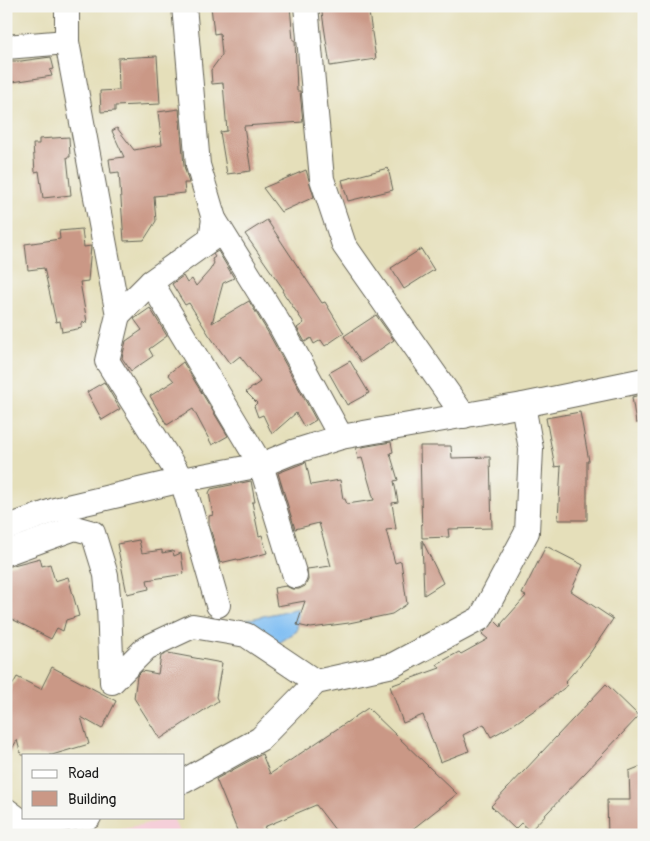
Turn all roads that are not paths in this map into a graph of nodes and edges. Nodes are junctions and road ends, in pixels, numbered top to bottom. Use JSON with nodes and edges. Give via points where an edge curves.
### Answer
{"nodes":[{"id":1,"x":67,"y":6,"type":"edge"},
{"id":2,"x":184,"y":6,"type":"edge"},
{"id":3,"x":306,"y":6,"type":"edge"},
{"id":4,"x":67,"y":42,"type":"junction"},
{"id":5,"x":6,"y":48,"type":"edge"},
{"id":6,"x":214,"y":219,"type":"junction"},
{"id":7,"x":151,"y":282,"type":"junction"},
{"id":8,"x":118,"y":315,"type":"junction"},
{"id":9,"x":644,"y":380,"type":"edge"},
{"id":10,"x":523,"y":406,"type":"junction"},
{"id":11,"x":464,"y":416,"type":"junction"},
{"id":12,"x":341,"y":437,"type":"junction"},
{"id":13,"x":261,"y":465,"type":"junction"},
{"id":14,"x":182,"y":480,"type":"junction"},
{"id":15,"x":6,"y":528,"type":"edge"},
{"id":16,"x":6,"y":553,"type":"edge"},
{"id":17,"x":295,"y":576,"type":"dead end"},
{"id":18,"x":218,"y":605,"type":"dead end"},
{"id":19,"x":316,"y":682,"type":"junction"},
{"id":20,"x":185,"y":780,"type":"edge"},
{"id":21,"x":6,"y":810,"type":"edge"},
{"id":22,"x":80,"y":818,"type":"edge"}],
"edges":[{"from":1,"to":4,"type":"street"},
{"from":2,"to":6,"type":"street","via":[[198,165]]},
{"from":3,"to":11,"type":"street","via":[[322,179],[344,245]]},
{"from":4,"to":5,"type":"street"},
{"from":4,"to":8,"type":"street"},
{"from":6,"to":7,"type":"street","via":[[211,239]]},
{"from":6,"to":12,"type":"street","via":[[281,327]]},
{"from":7,"to":8,"type":"street"},
{"from":7,"to":13,"type":"street"},
{"from":8,"to":14,"type":"street","via":[[106,361]]},
{"from":9,"to":10,"type":"street"},
{"from":10,"to":11,"type":"street"},
{"from":10,"to":19,"type":"street","via":[[531,450],[527,532],[481,618],[393,665]]},
{"from":11,"to":12,"type":"street"},
{"from":12,"to":13,"type":"street"},
{"from":13,"to":14,"type":"street"},
{"from":13,"to":17,"type":"street"},
{"from":14,"to":15,"type":"street","via":[[55,510]]},
{"from":14,"to":18,"type":"street"},
{"from":16,"to":19,"type":"street","via":[[75,528],[93,533],[106,575],[112,682],[146,648],[193,626],[246,635]]},
{"from":19,"to":20,"type":"street","via":[[260,739]]},
{"from":21,"to":22,"type":"street","via":[[25,824]]}]}
